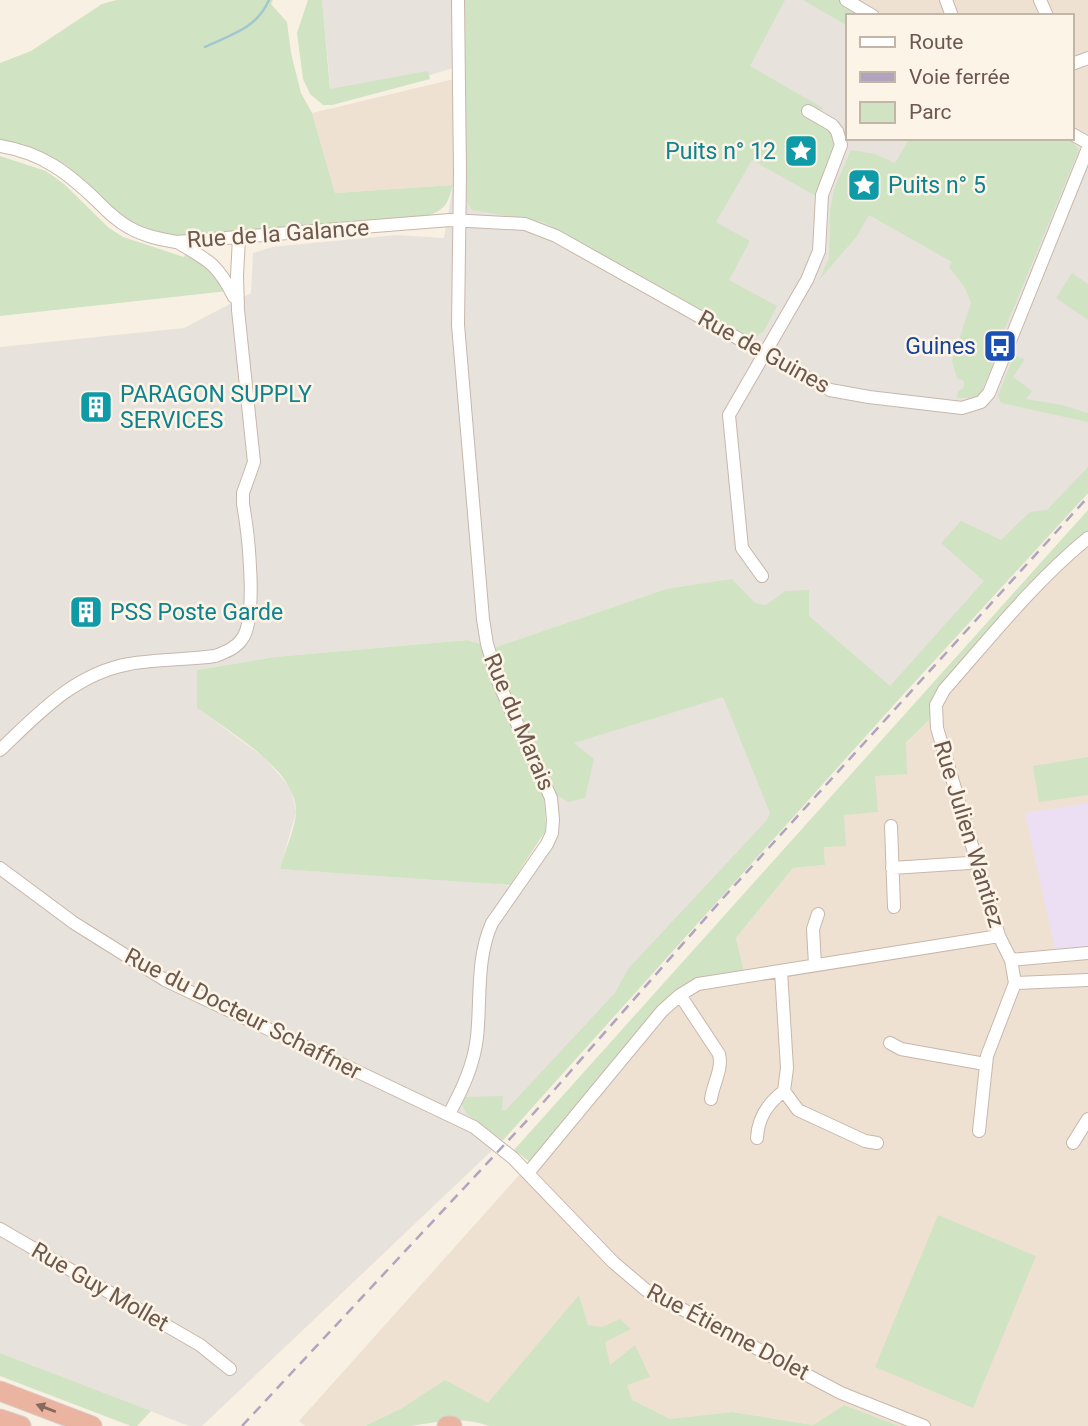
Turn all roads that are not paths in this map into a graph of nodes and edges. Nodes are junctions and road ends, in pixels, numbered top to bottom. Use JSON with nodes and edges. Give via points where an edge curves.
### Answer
{"nodes":[{"id":1,"x":458,"y":0,"type":"edge"},
{"id":2,"x":846,"y":0,"type":"edge"},
{"id":3,"x":870,"y":14,"type":"edge"},
{"id":4,"x":808,"y":111,"type":"dead end"},
{"id":5,"x":0,"y":146,"type":"edge"},
{"id":6,"x":1088,"y":146,"type":"edge"},
{"id":7,"x":460,"y":221,"type":"junction"},
{"id":8,"x":239,"y":238,"type":"junction"},
{"id":9,"x":176,"y":242,"type":"junction"},
{"id":10,"x":238,"y":304,"type":"junction"},
{"id":11,"x":764,"y":354,"type":"junction"},
{"id":12,"x":1088,"y":538,"type":"edge"},
{"id":13,"x":762,"y":576,"type":"dead end"},
{"id":14,"x":0,"y":750,"type":"edge"},
{"id":15,"x":891,"y":826,"type":"dead end"},
{"id":16,"x":977,"y":860,"type":"junction"},
{"id":17,"x":0,"y":868,"type":"edge"},
{"id":18,"x":892,"y":868,"type":"junction"},
{"id":19,"x":894,"y":907,"type":"dead end"},
{"id":20,"x":818,"y":914,"type":"dead end"},
{"id":21,"x":999,"y":936,"type":"junction"},
{"id":22,"x":1088,"y":953,"type":"edge"},
{"id":23,"x":1010,"y":960,"type":"junction"},
{"id":24,"x":815,"y":965,"type":"junction"},
{"id":25,"x":781,"y":971,"type":"junction"},
{"id":26,"x":1088,"y":980,"type":"edge"},
{"id":27,"x":1015,"y":984,"type":"junction"},
{"id":28,"x":680,"y":995,"type":"junction"},
{"id":29,"x":890,"y":1042,"type":"dead end"},
{"id":30,"x":985,"y":1064,"type":"junction"},
{"id":31,"x":784,"y":1091,"type":"junction"},
{"id":32,"x":710,"y":1099,"type":"dead end"},
{"id":33,"x":449,"y":1114,"type":"junction"},
{"id":34,"x":1088,"y":1119,"type":"edge"},
{"id":35,"x":979,"y":1131,"type":"dead end"},
{"id":36,"x":757,"y":1138,"type":"dead end"},
{"id":37,"x":497,"y":1143,"type":"joint"},
{"id":38,"x":877,"y":1143,"type":"dead end"},
{"id":39,"x":1073,"y":1143,"type":"dead end"},
{"id":40,"x":528,"y":1173,"type":"junction"},
{"id":41,"x":0,"y":1229,"type":"edge"},
{"id":42,"x":230,"y":1368,"type":"dead end"},
{"id":43,"x":0,"y":1391,"type":"edge"},
{"id":44,"x":0,"y":1419,"type":"edge"},
{"id":45,"x":20,"y":1426,"type":"edge"},
{"id":46,"x":92,"y":1426,"type":"edge"},
{"id":47,"x":924,"y":1426,"type":"edge"}],
"edges":[{"from":1,"to":7,"type":"street","name":"Rue du Marais"},
{"from":2,"to":3,"type":"street"},
{"from":4,"to":11,"type":"street","via":[[832,125],[841,145],[822,194],[815,265]]},
{"from":5,"to":9,"type":"street","name":"Rue de la Galance","via":[[59,167],[131,229]]},
{"from":6,"to":11,"type":"street","name":"Rue de Guines","via":[[997,374],[981,402],[962,408],[841,393]]},
{"from":7,"to":8,"type":"street","name":"Rue de la Galance"},
{"from":7,"to":11,"type":"street","name":"Rue de Guines","via":[[539,228]]},
{"from":7,"to":33,"type":"street","name":"Rue du Marais","via":[[461,374],[487,644],[499,684],[551,798],[554,820],[547,844],[486,936],[477,1039],[467,1078]]},
{"from":8,"to":9,"type":"street","name":"Rue de la Galance"},
{"from":8,"to":10,"type":"street"},
{"from":9,"to":10,"type":"street","via":[[211,261],[226,278]]},
{"from":10,"to":14,"type":"street","via":[[254,462],[243,494],[252,604],[242,639],[215,656],[124,665],[86,678],[49,704]]},
{"from":11,"to":13,"type":"street","via":[[729,415],[742,548]]},
{"from":12,"to":16,"type":"street","name":"Rue Julien Wantiez","via":[[1021,604],[944,690],[936,705],[937,729]]},
{"from":15,"to":18,"type":"street"},
{"from":16,"to":18,"type":"street"},
{"from":16,"to":21,"type":"street","name":"Rue Julien Wantiez"},
{"from":17,"to":33,"type":"street","name":"Rue du Docteur Schaffner","via":[[74,923],[165,980]]},
{"from":18,"to":19,"type":"street"},
{"from":20,"to":24,"type":"street","via":[[813,929]]},
{"from":21,"to":23,"type":"street","name":"Rue Julien Wantiez"},
{"from":21,"to":24,"type":"street"},
{"from":22,"to":23,"type":"street"},
{"from":23,"to":27,"type":"street","name":"Rue Julien Wantiez"},
{"from":24,"to":25,"type":"street"},
{"from":25,"to":28,"type":"street","via":[[698,984]]},
{"from":25,"to":31,"type":"street","via":[[787,1068]]},
{"from":26,"to":27,"type":"street"},
{"from":27,"to":30,"type":"street"},
{"from":28,"to":32,"type":"street","via":[[722,1064]]},
{"from":28,"to":40,"type":"street","via":[[654,1020]]},
{"from":29,"to":30,"type":"street","via":[[901,1049]]},
{"from":30,"to":35,"type":"street"},
{"from":31,"to":36,"type":"street","via":[[769,1102]]},
{"from":31,"to":38,"type":"street","via":[[797,1110]]},
{"from":33,"to":37,"type":"street","name":"Rue du Docteur Schaffner"},
{"from":34,"to":39,"type":"street"},
{"from":37,"to":40,"type":"street","name":"Rue Étienne Dolet"},
{"from":40,"to":47,"type":"street","name":"Rue Étienne Dolet","via":[[646,1290],[841,1393]]},
{"from":41,"to":42,"type":"street","name":"Rue Guy Mollet","via":[[200,1345]]},
{"from":46,"to":43,"type":"highway","one_way":true},
{"from":44,"to":45,"type":"highway"}]}
